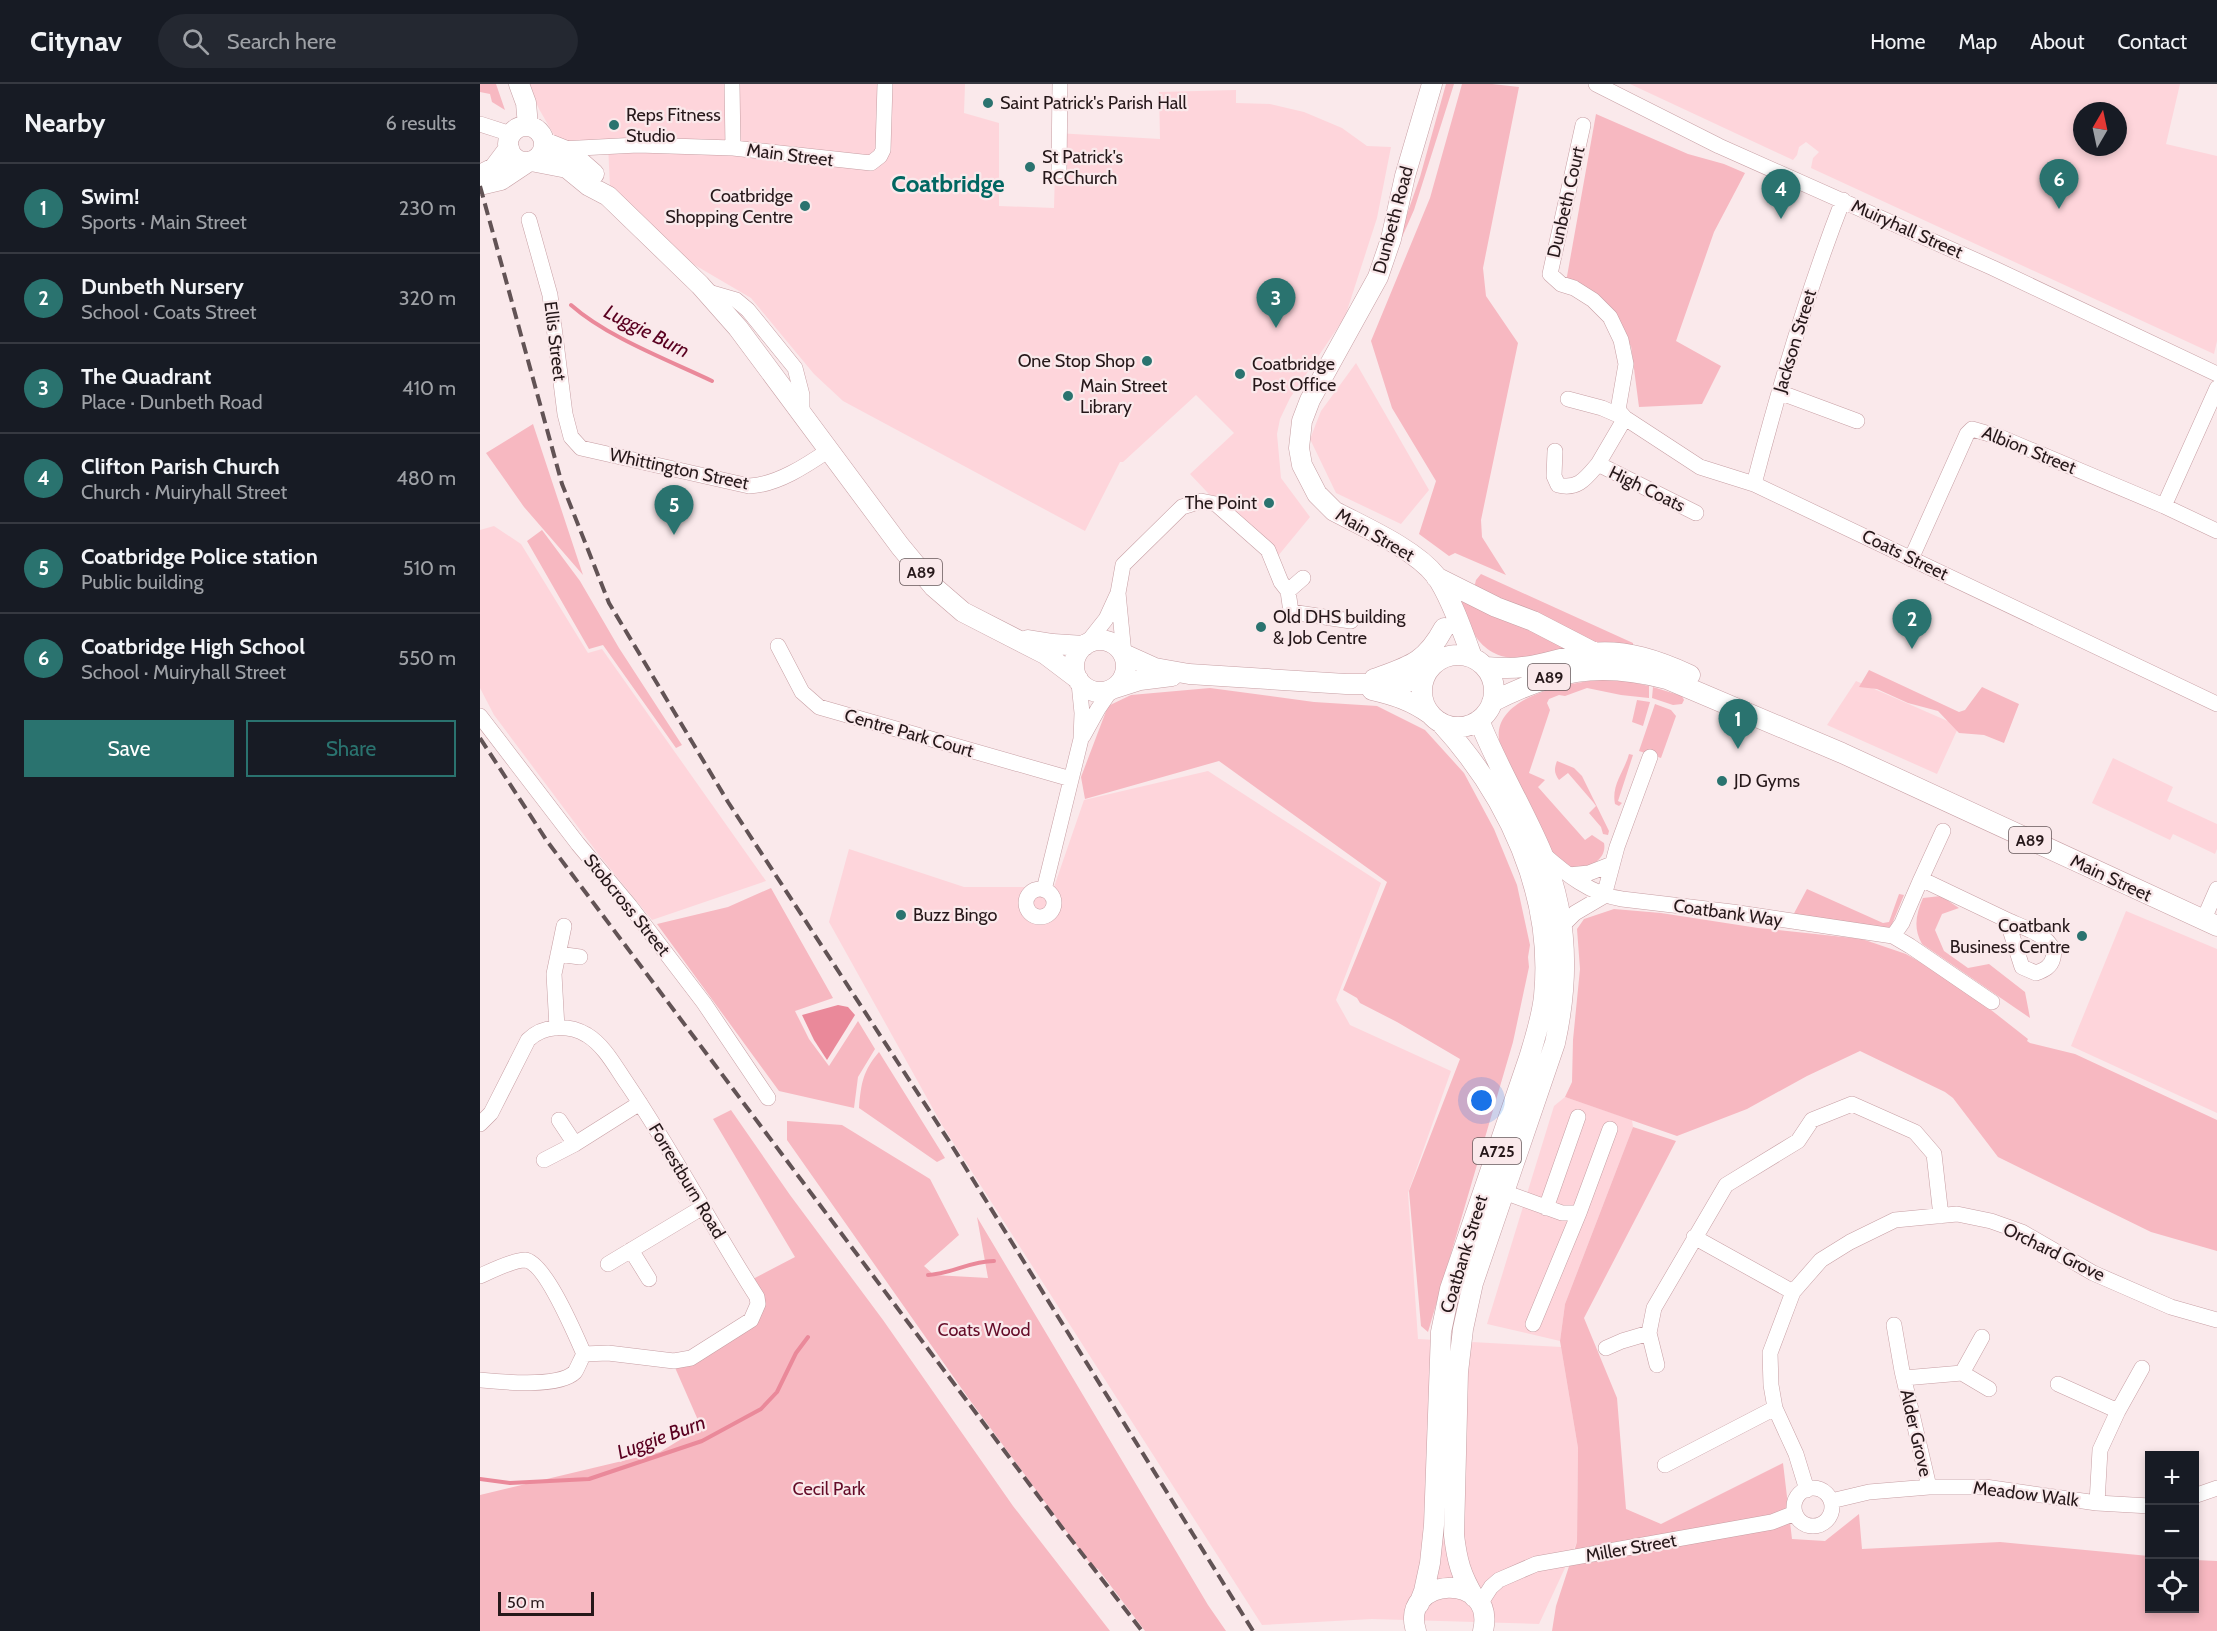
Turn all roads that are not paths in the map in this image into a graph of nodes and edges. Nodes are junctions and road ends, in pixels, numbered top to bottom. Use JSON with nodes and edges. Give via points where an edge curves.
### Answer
{"nodes":[{"id":1,"x":519,"y":84,"type":"edge"},
{"id":2,"x":732,"y":84,"type":"edge"},
{"id":3,"x":885,"y":84,"type":"edge"},
{"id":4,"x":1060,"y":84,"type":"edge"},
{"id":5,"x":1432,"y":84,"type":"edge"},
{"id":6,"x":1596,"y":84,"type":"edge"},
{"id":7,"x":480,"y":124,"type":"edge"},
{"id":8,"x":1583,"y":125,"type":"dead end"},
{"id":9,"x":516,"y":136,"type":"junction"},
{"id":10,"x":552,"y":146,"type":"junction"},
{"id":11,"x":733,"y":148,"type":"junction"},
{"id":12,"x":530,"y":161,"type":"junction"},
{"id":13,"x":1059,"y":171,"type":"dead end"},
{"id":14,"x":480,"y":176,"type":"edge"},
{"id":15,"x":480,"y":185,"type":"edge"},
{"id":16,"x":608,"y":196,"type":"junction"},
{"id":17,"x":1843,"y":200,"type":"junction"},
{"id":18,"x":529,"y":220,"type":"dead end"},
{"id":19,"x":2217,"y":374,"type":"edge"},
{"id":20,"x":2217,"y":388,"type":"edge"},
{"id":21,"x":1779,"y":392,"type":"junction"},
{"id":22,"x":1568,"y":399,"type":"dead end"},
{"id":23,"x":1625,"y":418,"type":"junction"},
{"id":24,"x":1857,"y":421,"type":"dead end"},
{"id":25,"x":1299,"y":448,"type":"joint"},
{"id":26,"x":829,"y":450,"type":"junction"},
{"id":27,"x":593,"y":451,"type":"joint"},
{"id":28,"x":1556,"y":451,"type":"dead end"},
{"id":29,"x":1599,"y":465,"type":"junction"},
{"id":30,"x":1754,"y":484,"type":"junction"},
{"id":31,"x":2164,"y":506,"type":"junction"},
{"id":32,"x":1696,"y":513,"type":"dead end"},
{"id":33,"x":2217,"y":531,"type":"edge"},
{"id":34,"x":1911,"y":559,"type":"junction"},
{"id":35,"x":1303,"y":578,"type":"dead end"},
{"id":36,"x":1439,"y":582,"type":"junction"},
{"id":37,"x":1288,"y":591,"type":"junction"},
{"id":38,"x":1118,"y":593,"type":"junction"},
{"id":39,"x":1351,"y":621,"type":"dead end"},
{"id":40,"x":1444,"y":628,"type":"junction"},
{"id":41,"x":1011,"y":636,"type":"junction"},
{"id":42,"x":1085,"y":644,"type":"junction"},
{"id":43,"x":778,"y":646,"type":"dead end"},
{"id":44,"x":1593,"y":652,"type":"junction"},
{"id":45,"x":1124,"y":654,"type":"junction"},
{"id":46,"x":1479,"y":662,"type":"junction"},
{"id":47,"x":1430,"y":669,"type":"junction"},
{"id":48,"x":1189,"y":674,"type":"junction"},
{"id":49,"x":1078,"y":681,"type":"junction"},
{"id":50,"x":1352,"y":684,"type":"junction"},
{"id":51,"x":1113,"y":689,"type":"junction"},
{"id":52,"x":1492,"y":702,"type":"junction"},
{"id":53,"x":2217,"y":704,"type":"edge"},
{"id":54,"x":480,"y":716,"type":"edge"},
{"id":55,"x":1435,"y":718,"type":"junction"},
{"id":56,"x":1479,"y":720,"type":"junction"},
{"id":57,"x":1081,"y":739,"type":"junction"},
{"id":58,"x":1842,"y":753,"type":"junction"},
{"id":59,"x":1650,"y":757,"type":"dead end"},
{"id":60,"x":1071,"y":779,"type":"junction"},
{"id":61,"x":1943,"y":831,"type":"dead end"},
{"id":62,"x":1542,"y":853,"type":"junction"},
{"id":63,"x":1612,"y":864,"type":"junction"},
{"id":64,"x":1569,"y":875,"type":"junction"},
{"id":65,"x":1921,"y":879,"type":"junction"},
{"id":66,"x":2217,"y":889,"type":"edge"},
{"id":67,"x":1044,"y":890,"type":"dead end"},
{"id":68,"x":1604,"y":896,"type":"junction"},
{"id":69,"x":2007,"y":920,"type":"dead end"},
{"id":70,"x":2210,"y":924,"type":"edge"},
{"id":71,"x":564,"y":926,"type":"dead end"},
{"id":72,"x":1562,"y":926,"type":"junction"},
{"id":73,"x":1893,"y":936,"type":"junction"},
{"id":74,"x":558,"y":954,"type":"junction"},
{"id":75,"x":580,"y":957,"type":"dead end"},
{"id":76,"x":1992,"y":1002,"type":"dead end"},
{"id":77,"x":556,"y":1028,"type":"junction"},
{"id":78,"x":768,"y":1098,"type":"dead end"},
{"id":79,"x":640,"y":1103,"type":"junction"},
{"id":80,"x":1578,"y":1117,"type":"dead end"},
{"id":81,"x":559,"y":1120,"type":"dead end"},
{"id":82,"x":480,"y":1124,"type":"edge"},
{"id":83,"x":1610,"y":1129,"type":"dead end"},
{"id":84,"x":575,"y":1144,"type":"junction"},
{"id":85,"x":544,"y":1160,"type":"dead end"},
{"id":86,"x":1504,"y":1192,"type":"junction"},
{"id":87,"x":703,"y":1207,"type":"junction"},
{"id":88,"x":1546,"y":1208,"type":"junction"},
{"id":89,"x":1579,"y":1213,"type":"junction"},
{"id":90,"x":1941,"y":1216,"type":"junction"},
{"id":91,"x":1694,"y":1237,"type":"junction"},
{"id":92,"x":631,"y":1250,"type":"junction"},
{"id":93,"x":609,"y":1264,"type":"dead end"},
{"id":94,"x":480,"y":1276,"type":"edge"},
{"id":95,"x":650,"y":1279,"type":"dead end"},
{"id":96,"x":1793,"y":1292,"type":"junction"},
{"id":97,"x":2217,"y":1320,"type":"edge"},
{"id":98,"x":1533,"y":1324,"type":"dead end"},
{"id":99,"x":1894,"y":1325,"type":"dead end"},
{"id":100,"x":1649,"y":1334,"type":"junction"},
{"id":101,"x":1982,"y":1337,"type":"dead end"},
{"id":102,"x":1606,"y":1348,"type":"dead end"},
{"id":103,"x":584,"y":1354,"type":"junction"},
{"id":104,"x":1657,"y":1365,"type":"dead end"},
{"id":105,"x":2142,"y":1368,"type":"dead end"},
{"id":106,"x":1962,"y":1373,"type":"junction"},
{"id":107,"x":1904,"y":1378,"type":"junction"},
{"id":108,"x":480,"y":1380,"type":"edge"},
{"id":109,"x":2058,"y":1384,"type":"dead end"},
{"id":110,"x":1989,"y":1389,"type":"dead end"},
{"id":111,"x":1775,"y":1408,"type":"junction"},
{"id":112,"x":2118,"y":1411,"type":"junction"},
{"id":113,"x":1665,"y":1466,"type":"dead end"},
{"id":114,"x":1929,"y":1487,"type":"junction"},
{"id":115,"x":2217,"y":1488,"type":"edge"},
{"id":116,"x":1807,"y":1490,"type":"junction"},
{"id":117,"x":2199,"y":1494,"type":"edge"},
{"id":118,"x":1831,"y":1502,"type":"junction"},
{"id":119,"x":2097,"y":1503,"type":"junction"},
{"id":120,"x":2145,"y":1506,"type":"edge"},
{"id":121,"x":1795,"y":1513,"type":"junction"},
{"id":122,"x":1477,"y":1601,"type":"junction"},
{"id":123,"x":1419,"y":1604,"type":"junction"},
{"id":124,"x":1416,"y":1631,"type":"edge"},
{"id":125,"x":1483,"y":1631,"type":"edge"}],
"edges":[{"from":1,"to":9,"type":"main road","via":[[526,103]]},
{"from":2,"to":11,"type":"street"},
{"from":3,"to":11,"type":"street","name":"Main Street","via":[[883,150],[875,160],[864,163]]},
{"from":4,"to":13,"type":"street"},
{"from":5,"to":25,"type":"main road","name":"Dunbeth Road","via":[[1385,259],[1305,411]]},
{"from":6,"to":17,"type":"street","name":"Muiryhall Street","via":[[1719,146]]},
{"from":7,"to":9,"type":"street"},
{"from":8,"to":23,"type":"street","name":"Dunbeth Court","via":[[1550,273],[1561,284],[1593,300],[1610,317],[1622,340],[1626,364],[1618,410]]},
{"from":9,"to":10,"type":"main road","number":"A89","via":[[540,133]]},
{"from":9,"to":12,"type":"main road","number":"A89","via":[[517,159]]},
{"from":9,"to":14,"type":"main road","via":[[494,168]]},
{"from":10,"to":11,"type":"street","name":"Main Street"},
{"from":10,"to":12,"type":"main road"},
{"from":10,"to":16,"type":"main road","number":"A89","via":[[576,157]]},
{"from":12,"to":15,"type":"main road","via":[[501,180]]},
{"from":12,"to":16,"type":"main road","number":"A89","via":[[567,168]]},
{"from":16,"to":26,"type":"main road","number":"A89","via":[[738,328]]},
{"from":17,"to":19,"type":"street","name":"Muiryhall Street"},
{"from":17,"to":21,"type":"street","name":"Jackson Street","via":[[1819,261]]},
{"from":18,"to":27,"type":"street","name":"Ellis Street","via":[[550,295],[568,428],[575,443]]},
{"from":20,"to":31,"type":"street"},
{"from":21,"to":24,"type":"street"},
{"from":21,"to":30,"type":"street","name":"Jackson Street"},
{"from":22,"to":23,"type":"street"},
{"from":23,"to":29,"type":"street","name":"High Coats"},
{"from":23,"to":30,"type":"street","name":"Coats Street","via":[[1700,467]]},
{"from":25,"to":36,"type":"main road","name":"Main Street","via":[[1302,465],[1323,501],[1414,555]]},
{"from":26,"to":27,"type":"street","name":"Whittington Street","via":[[797,470],[749,486]]},
{"from":26,"to":41,"type":"main road","number":"A89","via":[[934,587],[963,612]]},
{"from":28,"to":29,"type":"street","name":"High Coats","via":[[1554,476],[1558,485],[1575,486]]},
{"from":29,"to":32,"type":"street","name":"High Coats"},
{"from":30,"to":34,"type":"street","name":"Coats Street"},
{"from":31,"to":33,"type":"street","name":"Albion Street"},
{"from":31,"to":34,"type":"street","name":"Albion Street","via":[[1972,429]]},
{"from":34,"to":53,"type":"street","name":"Coats Street"},
{"from":35,"to":37,"type":"street"},
{"from":36,"to":40,"type":"main road","via":[[1445,608]]},
{"from":36,"to":44,"type":"main road","via":[[1533,621]]},
{"from":36,"to":46,"type":"main road","name":"Main Street"},
{"from":37,"to":38,"type":"street","via":[[1268,550],[1216,504],[1201,501],[1182,507],[1128,558]]},
{"from":37,"to":39,"type":"street","via":[[1292,612]]},
{"from":38,"to":42,"type":"street","via":[[1106,619]]},
{"from":38,"to":45,"type":"street"},
{"from":40,"to":47,"type":"main road","via":[[1443,648]]},
{"from":40,"to":50,"type":"main road","via":[[1429,653],[1419,661]]},
{"from":41,"to":42,"type":"main road","number":"A89","via":[[1053,644]]},
{"from":41,"to":49,"type":"main road","number":"A89","via":[[1045,654]]},
{"from":42,"to":45,"type":"main road","number":"A89","via":[[1104,640]]},
{"from":42,"to":49,"type":"main road","via":[[1075,657]]},
{"from":43,"to":60,"type":"street","name":"Centre Park Court","via":[[802,692],[819,707]]},
{"from":44,"to":46,"type":"main road","name":"Main Street","number":"A89","via":[[1524,667]]},
{"from":44,"to":58,"type":"main road","name":"Main Street","number":"A89","via":[[1636,655],[1671,666],[1797,725]]},
{"from":45,"to":48,"type":"main road","number":"A89","via":[[1155,668]]},
{"from":45,"to":51,"type":"main road","via":[[1124,679]]},
{"from":46,"to":47,"type":"main road","number":"A89","via":[[1454,655]]},
{"from":46,"to":52,"type":"main road","via":[[1493,683]]},
{"from":47,"to":50,"type":"main road","number":"A89","via":[[1405,683]]},
{"from":47,"to":55,"type":"main road","via":[[1422,688],[1423,700]]},
{"from":48,"to":50,"type":"main road","number":"A89"},
{"from":48,"to":51,"type":"main road","number":"A89","via":[[1140,680]]},
{"from":49,"to":51,"type":"main road","number":"A89","via":[[1094,692]]},
{"from":49,"to":57,"type":"street"},
{"from":50,"to":55,"type":"main road","number":"A89","via":[[1417,704]]},
{"from":51,"to":57,"type":"street"},
{"from":52,"to":56,"type":"main road","number":"A89"},
{"from":52,"to":58,"type":"main road","name":"Main Street","number":"A89","via":[[1529,683],[1585,670],[1645,673],[1700,692]]},
{"from":54,"to":78,"type":"street","name":"Stobcross Street","via":[[704,1003]]},
{"from":55,"to":56,"type":"main road","number":"A89","via":[[1455,727]]},
{"from":55,"to":123,"type":"main road","name":"Coatbank Street","number":"A725","via":[[1475,763],[1519,844],[1537,891],[1544,925],[1545,975],[1532,1049],[1454,1279],[1441,1332],[1434,1525],[1430,1563]]},
{"from":56,"to":62,"type":"main road","name":"Coatbank Street","number":"A725"},
{"from":57,"to":60,"type":"street"},
{"from":58,"to":70,"type":"main road","name":"Main Street","number":"A89"},
{"from":59,"to":63,"type":"street"},
{"from":60,"to":67,"type":"street"},
{"from":61,"to":65,"type":"street"},
{"from":62,"to":64,"type":"street","name":"Coatbank Way"},
{"from":62,"to":72,"type":"main road","name":"Coatbank Street","number":"A725"},
{"from":63,"to":64,"type":"street"},
{"from":63,"to":68,"type":"street"},
{"from":64,"to":68,"type":"street","name":"Coatbank Way"},
{"from":65,"to":69,"type":"street"},
{"from":65,"to":73,"type":"street"},
{"from":66,"to":70,"type":"street"},
{"from":68,"to":72,"type":"street","via":[[1575,913]]},
{"from":68,"to":73,"type":"street","name":"Coatbank Way"},
{"from":71,"to":74,"type":"street"},
{"from":72,"to":86,"type":"main road","name":"Coatbank Street","number":"A725","via":[[1565,977],[1555,1043]]},
{"from":73,"to":76,"type":"street","name":"Coatbank Way"},
{"from":74,"to":75,"type":"street"},
{"from":74,"to":77,"type":"street","via":[[554,974]]},
{"from":77,"to":79,"type":"street","name":"Forrestburn Road","via":[[580,1032],[599,1045]]},
{"from":77,"to":82,"type":"street","via":[[536,1032],[528,1040],[491,1113]]},
{"from":79,"to":84,"type":"street"},
{"from":79,"to":87,"type":"street","name":"Forrestburn Road"},
{"from":80,"to":88,"type":"street"},
{"from":81,"to":84,"type":"street"},
{"from":83,"to":89,"type":"street"},
{"from":84,"to":85,"type":"street"},
{"from":86,"to":88,"type":"street","name":"Coatbank Street"},
{"from":86,"to":122,"type":"main road","name":"Coatbank Street","number":"A725","via":[[1473,1283],[1458,1372],[1454,1535],[1462,1576]]},
{"from":87,"to":92,"type":"street"},
{"from":87,"to":103,"type":"street","name":"Forrestburn Road","via":[[757,1297],[751,1320],[691,1358],[674,1361]]},
{"from":88,"to":89,"type":"street","name":"Coatbank Street"},
{"from":89,"to":98,"type":"street"},
{"from":90,"to":91,"type":"street","via":[[1934,1154],[1915,1132],[1852,1104],[1812,1120],[1798,1141],[1726,1185]]},
{"from":90,"to":96,"type":"street","name":"Orchard Grove","via":[[1895,1220],[1850,1242],[1821,1260]]},
{"from":90,"to":97,"type":"street","name":"Orchard Grove","via":[[1957,1214],[1991,1221],[2022,1233],[2093,1273],[2171,1307]]},
{"from":91,"to":96,"type":"street"},
{"from":91,"to":100,"type":"street","via":[[1654,1308]]},
{"from":92,"to":93,"type":"street"},
{"from":92,"to":95,"type":"street"},
{"from":94,"to":103,"type":"street","via":[[516,1262],[526,1260],[535,1264],[565,1311]]},
{"from":96,"to":111,"type":"street","name":"Orchard Grove","via":[[1770,1353]]},
{"from":99,"to":107,"type":"street","name":"Alder Grove"},
{"from":100,"to":102,"type":"street"},
{"from":100,"to":104,"type":"street"},
{"from":101,"to":106,"type":"street"},
{"from":103,"to":108,"type":"street","via":[[574,1372],[560,1380]]},
{"from":105,"to":112,"type":"street"},
{"from":106,"to":107,"type":"street","name":"Alder Grove"},
{"from":106,"to":110,"type":"street"},
{"from":107,"to":114,"type":"street","name":"Alder Grove"},
{"from":109,"to":112,"type":"street"},
{"from":111,"to":113,"type":"street"},
{"from":111,"to":116,"type":"street","name":"Orchard Grove"},
{"from":112,"to":119,"type":"street","via":[[2100,1450]]},
{"from":114,"to":118,"type":"street","name":"Meadow Walk","via":[[1869,1492]]},
{"from":114,"to":119,"type":"street","name":"Meadow Walk","via":[[1985,1486]]},
{"from":115,"to":117,"type":"street"},
{"from":116,"to":118,"type":"street","via":[[1824,1492]]},
{"from":116,"to":121,"type":"street","via":[[1796,1499]]},
{"from":118,"to":121,"type":"street","via":[[1827,1520],[1816,1526],[1803,1523]]},
{"from":119,"to":120,"type":"street","name":"Meadow Walk"},
{"from":121,"to":122,"type":"street","name":"Miller Street","via":[[1772,1522],[1536,1564],[1498,1580]]},
{"from":122,"to":123,"type":"main road","via":[[1460,1588],[1445,1586],[1432,1591]]},
{"from":122,"to":125,"type":"main road","number":"A725","via":[[1485,1622]]},
{"from":123,"to":124,"type":"main road","number":"A725","via":[[1414,1620]]}]}
